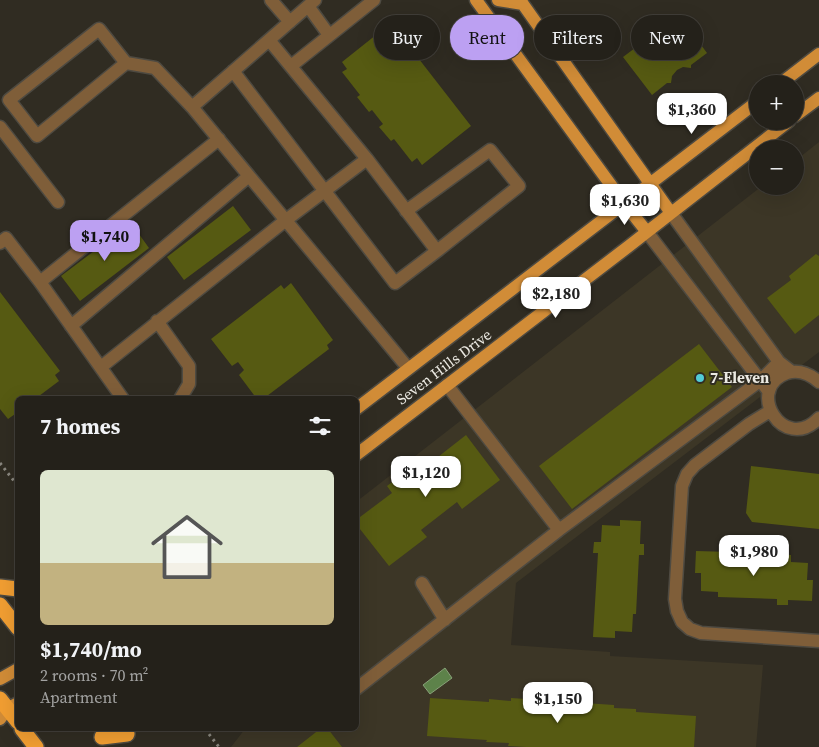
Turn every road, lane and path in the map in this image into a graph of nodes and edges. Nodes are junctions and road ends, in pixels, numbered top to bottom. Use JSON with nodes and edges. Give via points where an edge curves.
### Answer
{"nodes":[{"id":1,"x":271,"y":0,"type":"edge"},
{"id":2,"x":374,"y":0,"type":"edge"},
{"id":3,"x":476,"y":0,"type":"edge"},
{"id":4,"x":498,"y":0,"type":"edge"},
{"id":5,"x":521,"y":2,"type":"edge"},
{"id":6,"x":311,"y":3,"type":"edge"},
{"id":7,"x":290,"y":22,"type":"junction"},
{"id":8,"x":330,"y":36,"type":"junction"},
{"id":9,"x":269,"y":40,"type":"junction"},
{"id":10,"x":819,"y":54,"type":"edge"},
{"id":11,"x":126,"y":63,"type":"junction"},
{"id":12,"x":291,"y":66,"type":"junction"},
{"id":13,"x":233,"y":71,"type":"junction"},
{"id":14,"x":792,"y":75,"type":"edge"},
{"id":15,"x":819,"y":98,"type":"edge"},
{"id":16,"x":192,"y":107,"type":"junction"},
{"id":17,"x":749,"y":108,"type":"edge"},
{"id":18,"x":804,"y":109,"type":"edge"},
{"id":19,"x":0,"y":127,"type":"edge"},
{"id":20,"x":777,"y":130,"type":"edge"},
{"id":21,"x":219,"y":139,"type":"junction"},
{"id":22,"x":367,"y":159,"type":"junction"},
{"id":23,"x":249,"y":176,"type":"junction"},
{"id":24,"x":651,"y":183,"type":"junction"},
{"id":25,"x":324,"y":191,"type":"junction"},
{"id":26,"x":58,"y":202,"type":"dead end"},
{"id":27,"x":624,"y":203,"type":"junction"},
{"id":28,"x":406,"y":211,"type":"junction"},
{"id":29,"x":671,"y":213,"type":"junction"},
{"id":30,"x":286,"y":220,"type":"junction"},
{"id":31,"x":647,"y":232,"type":"junction"},
{"id":32,"x":0,"y":243,"type":"edge"},
{"id":33,"x":437,"y":251,"type":"junction"},
{"id":34,"x":40,"y":282,"type":"junction"},
{"id":35,"x":157,"y":321,"type":"junction"},
{"id":36,"x":71,"y":326,"type":"junction"},
{"id":37,"x":779,"y":362,"type":"junction"},
{"id":38,"x":100,"y":367,"type":"junction"},
{"id":39,"x":408,"y":368,"type":"junction"},
{"id":40,"x":792,"y":372,"type":"junction"},
{"id":41,"x":817,"y":377,"type":"edge"},
{"id":42,"x":761,"y":380,"type":"junction"},
{"id":43,"x":447,"y":385,"type":"junction"},
{"id":44,"x":769,"y":392,"type":"junction"},
{"id":45,"x":121,"y":396,"type":"edge"},
{"id":46,"x":182,"y":396,"type":"edge"},
{"id":47,"x":359,"y":407,"type":"edge"},
{"id":48,"x":770,"y":412,"type":"junction"},
{"id":49,"x":819,"y":418,"type":"edge"},
{"id":50,"x":359,"y":453,"type":"edge"},
{"id":51,"x":0,"y":463,"type":"edge"},
{"id":52,"x":15,"y":482,"type":"edge"},
{"id":53,"x":559,"y":530,"type":"junction"},
{"id":54,"x":422,"y":583,"type":"dead end"},
{"id":55,"x":0,"y":587,"type":"edge"},
{"id":56,"x":15,"y":589,"type":"edge"},
{"id":57,"x":0,"y":605,"type":"edge"},
{"id":58,"x":445,"y":620,"type":"junction"},
{"id":59,"x":15,"y":624,"type":"edge"},
{"id":60,"x":819,"y":641,"type":"edge"},
{"id":61,"x":15,"y":671,"type":"edge"},
{"id":62,"x":0,"y":679,"type":"edge"},
{"id":63,"x":359,"y":687,"type":"edge"},
{"id":64,"x":6,"y":707,"type":"edge"},
{"id":65,"x":15,"y":718,"type":"edge"},
{"id":66,"x":24,"y":731,"type":"edge"},
{"id":67,"x":126,"y":731,"type":"edge"},
{"id":68,"x":206,"y":731,"type":"edge"},
{"id":69,"x":102,"y":738,"type":"edge"},
{"id":70,"x":36,"y":747,"type":"edge"},
{"id":71,"x":219,"y":747,"type":"edge"}],
"edges":[{"from":1,"to":7,"type":"lane"},
{"from":2,"to":8,"type":"lane"},
{"from":3,"to":27,"type":"main road"},
{"from":4,"to":5,"type":"main road"},
{"from":5,"to":24,"type":"main road"},
{"from":6,"to":7,"type":"lane"},
{"from":6,"to":8,"type":"lane"},
{"from":7,"to":9,"type":"lane"},
{"from":8,"to":12,"type":"lane"},
{"from":9,"to":12,"type":"lane"},
{"from":9,"to":13,"type":"lane"},
{"from":10,"to":14,"type":"main road"},
{"from":11,"to":11,"type":"lane","via":[[99,29],[9,100],[37,136]]},
{"from":11,"to":16,"type":"lane","via":[[155,68]]},
{"from":12,"to":22,"type":"lane"},
{"from":13,"to":16,"type":"lane"},
{"from":13,"to":25,"type":"lane"},
{"from":15,"to":18,"type":"main road"},
{"from":16,"to":21,"type":"lane"},
{"from":17,"to":24,"type":"main road","name":"Seven Hills Drive"},
{"from":19,"to":26,"type":"lane"},
{"from":20,"to":29,"type":"main road","name":"Seven Hills Drive"},
{"from":21,"to":23,"type":"lane"},
{"from":21,"to":34,"type":"lane"},
{"from":22,"to":25,"type":"lane"},
{"from":22,"to":28,"type":"lane"},
{"from":23,"to":30,"type":"lane"},
{"from":23,"to":36,"type":"lane"},
{"from":24,"to":27,"type":"main road","name":"Seven Hills Drive"},
{"from":24,"to":29,"type":"main road"},
{"from":25,"to":30,"type":"lane"},
{"from":25,"to":33,"type":"lane","via":[[395,283]]},
{"from":27,"to":31,"type":"main road"},
{"from":27,"to":39,"type":"main road","name":"Seven Hills Drive"},
{"from":28,"to":33,"type":"lane"},
{"from":28,"to":33,"type":"lane","via":[[490,150],[519,186]]},
{"from":29,"to":31,"type":"main road","name":"Seven Hills Drive"},
{"from":29,"to":37,"type":"lane"},
{"from":30,"to":35,"type":"lane"},
{"from":30,"to":39,"type":"lane"},
{"from":31,"to":42,"type":"lane"},
{"from":31,"to":43,"type":"main road","name":"Seven Hills Drive"},
{"from":32,"to":34,"type":"lane","via":[[6,238]]},
{"from":34,"to":36,"type":"lane"},
{"from":35,"to":38,"type":"lane"},
{"from":35,"to":46,"type":"lane","via":[[189,366],[188,384]]},
{"from":36,"to":38,"type":"lane"},
{"from":37,"to":40,"type":"lane"},
{"from":37,"to":42,"type":"lane"},
{"from":38,"to":45,"type":"lane"},
{"from":39,"to":47,"type":"main road","name":"Seven Hills Drive"},
{"from":40,"to":41,"type":"lane"},
{"from":40,"to":44,"type":"lane","via":[[778,379]]},
{"from":42,"to":44,"type":"lane"},
{"from":42,"to":53,"type":"lane"},
{"from":43,"to":50,"type":"main road","name":"Seven Hills Drive"},
{"from":43,"to":53,"type":"lane"},
{"from":44,"to":48,"type":"lane"},
{"from":48,"to":49,"type":"lane","via":[[775,420],[792,429],[802,429]]},
{"from":48,"to":60,"type":"lane","via":[[696,464],[687,474],[682,486],[675,599],[677,612],[682,622],[701,633]]},
{"from":51,"to":52,"type":"path"},
{"from":53,"to":58,"type":"lane"},
{"from":54,"to":58,"type":"lane"},
{"from":55,"to":56,"type":"highway"},
{"from":57,"to":59,"type":"highway"},
{"from":58,"to":63,"type":"lane"},
{"from":61,"to":62,"type":"main road"},
{"from":64,"to":65,"type":"highway"},
{"from":66,"to":70,"type":"highway"},
{"from":67,"to":69,"type":"highway","via":[[127,734]]},
{"from":68,"to":71,"type":"path"}]}
